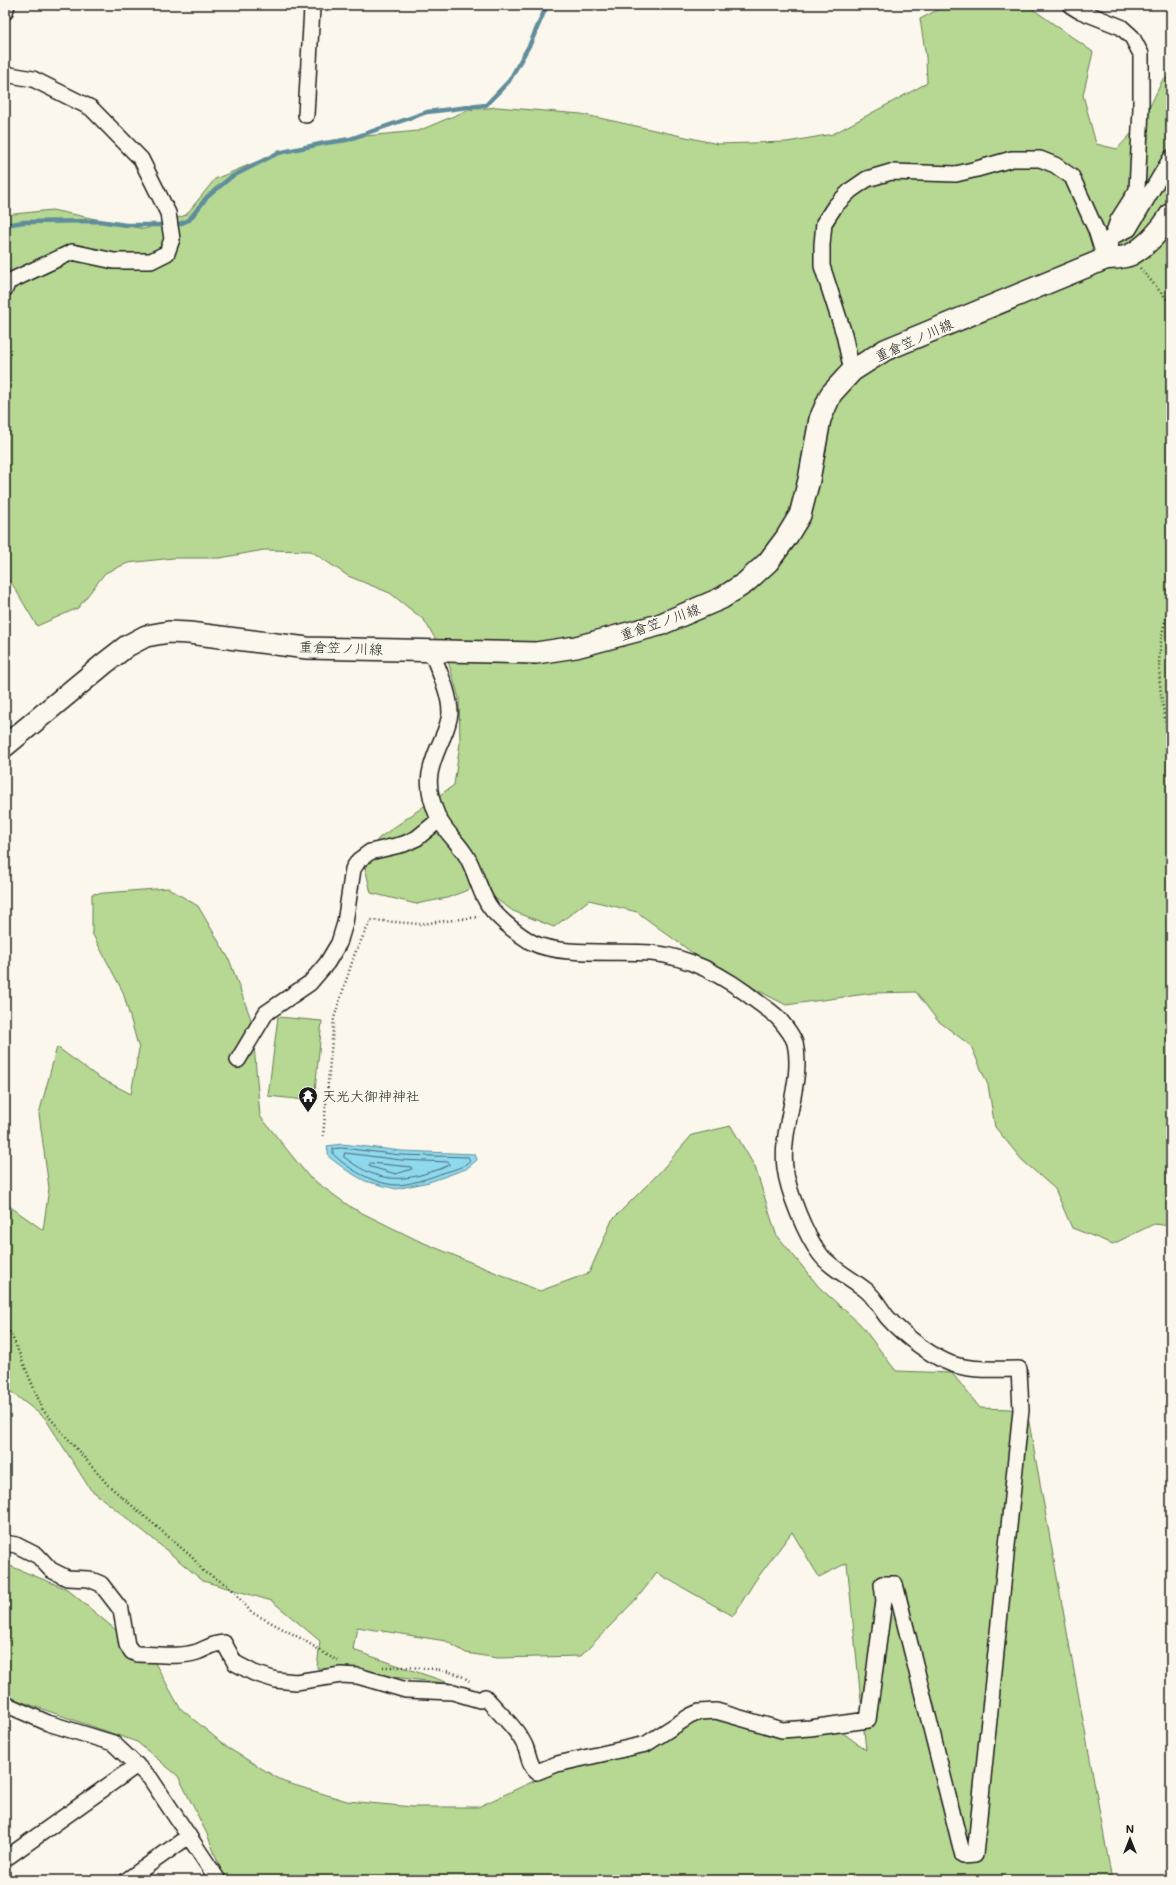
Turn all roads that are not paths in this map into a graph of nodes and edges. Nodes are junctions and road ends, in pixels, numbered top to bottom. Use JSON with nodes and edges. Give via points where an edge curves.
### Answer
{"nodes":[{"id":1,"x":7,"y":5,"type":"edge"},
{"id":2,"x":311,"y":5,"type":"edge"},
{"id":3,"x":1070,"y":5,"type":"edge"},
{"id":4,"x":5,"y":12,"type":"edge"},
{"id":5,"x":5,"y":74,"type":"edge"},
{"id":6,"x":306,"y":115,"type":"dead end"},
{"id":7,"x":1171,"y":158,"type":"edge"},
{"id":8,"x":1171,"y":214,"type":"edge"},
{"id":9,"x":1111,"y":237,"type":"junction"},
{"id":10,"x":1105,"y":259,"type":"junction"},
{"id":11,"x":5,"y":289,"type":"edge"},
{"id":12,"x":852,"y":371,"type":"junction"},
{"id":13,"x":431,"y":650,"type":"junction"},
{"id":14,"x":5,"y":746,"type":"edge"},
{"id":15,"x":439,"y":820,"type":"junction"},
{"id":16,"x":238,"y":1060,"type":"dead end"},
{"id":17,"x":5,"y":1543,"type":"edge"},
{"id":18,"x":5,"y":1704,"type":"edge"},
{"id":19,"x":137,"y":1765,"type":"junction"},
{"id":20,"x":189,"y":1836,"type":"junction"},
{"id":21,"x":5,"y":1859,"type":"edge"},
{"id":22,"x":127,"y":1880,"type":"edge"},
{"id":23,"x":218,"y":1880,"type":"edge"}],
"edges":[{"from":1,"to":4,"type":"street"},
{"from":2,"to":6,"type":"street"},
{"from":3,"to":9,"type":"street","via":[[1121,27],[1132,37],[1141,54],[1137,190],[1118,220]]},
{"from":5,"to":11,"type":"street","via":[[33,79],[91,108],[141,159],[168,213],[172,239],[167,253],[151,261],[114,261],[72,252],[8,282]]},
{"from":7,"to":9,"type":"street","via":[[1129,228]]},
{"from":8,"to":10,"type":"main road","name":"重倉笠ノ川線","via":[[1167,222],[1143,246],[1129,255]]},
{"from":9,"to":10,"type":"street"},
{"from":10,"to":12,"type":"main road","name":"重倉笠ノ川線","via":[[885,350]]},
{"from":10,"to":12,"type":"street","via":[[1096,230],[1072,177],[1055,165],[1040,159],[1012,159],[956,174],[891,172],[867,179],[850,190],[835,206],[824,223],[822,245],[822,266],[844,334]]},
{"from":12,"to":13,"type":"main road","name":"重倉笠ノ川線","via":[[831,394],[820,419],[800,515],[768,562],[745,583],[722,598],[659,625],[576,647],[536,653]]},
{"from":13,"to":14,"type":"main road","name":"重倉笠ノ川線","via":[[307,648],[169,632],[146,636],[127,646],[105,663]]},
{"from":13,"to":15,"type":"street","via":[[450,709],[449,723],[431,762],[429,773],[429,788]]},
{"from":15,"to":16,"type":"street","via":[[417,838],[404,844],[370,852],[352,869],[339,943],[327,963],[310,983],[266,1013]]},
{"from":15,"to":17,"type":"street","via":[[465,854],[487,904],[533,943],[551,948],[652,953],[685,960],[713,972],[745,992],[779,1019],[794,1041],[797,1066],[785,1166],[801,1218],[820,1256],[870,1293],[905,1334],[930,1352],[957,1366],[1019,1369],[1021,1410],[975,1855],[963,1856],[894,1584],[882,1584],[884,1601],[868,1720],[782,1730],[708,1711],[690,1716],[646,1744],[557,1764],[537,1772],[532,1769],[525,1746],[516,1732],[485,1697],[480,1700],[453,1692],[406,1690],[358,1676],[341,1675],[296,1682],[276,1680],[235,1663],[224,1644],[178,1655],[132,1652],[127,1646],[121,1610],[101,1584],[89,1579],[67,1578],[51,1570],[38,1556],[16,1545]]},
{"from":18,"to":19,"type":"street","via":[[48,1723],[113,1743]]},
{"from":19,"to":20,"type":"street","via":[[150,1778]]},
{"from":19,"to":21,"type":"street"},
{"from":20,"to":22,"type":"street"},
{"from":20,"to":23,"type":"street"}]}
